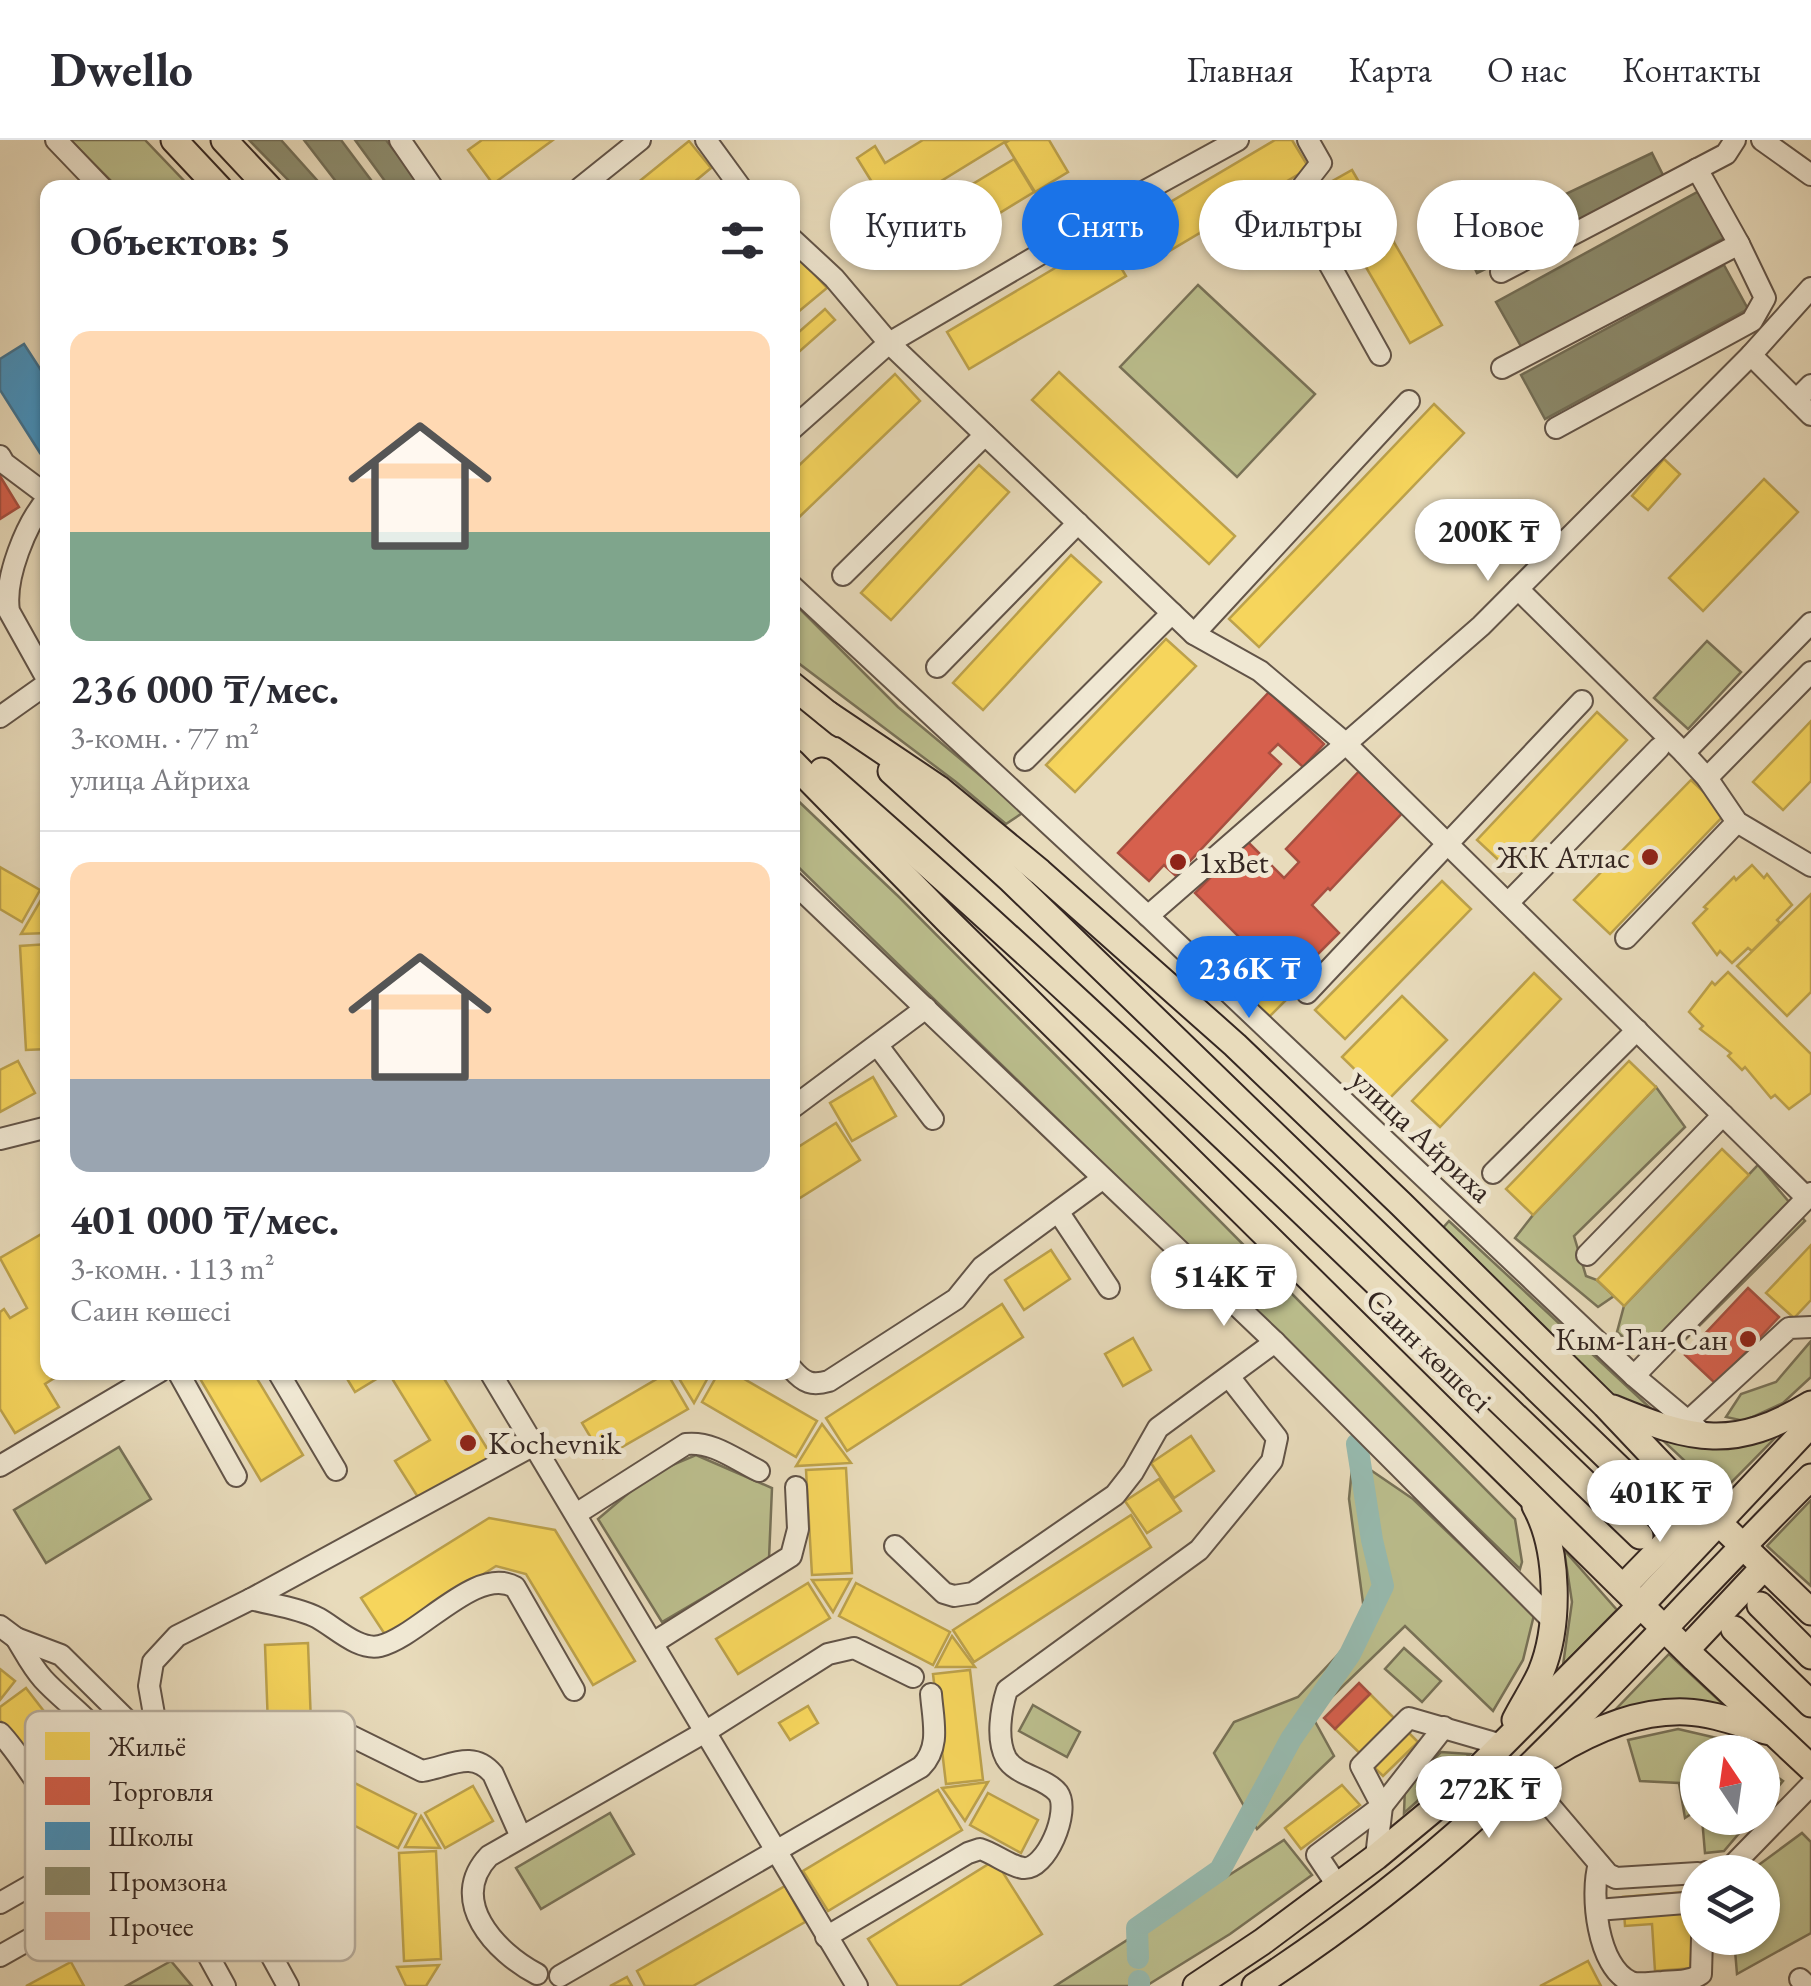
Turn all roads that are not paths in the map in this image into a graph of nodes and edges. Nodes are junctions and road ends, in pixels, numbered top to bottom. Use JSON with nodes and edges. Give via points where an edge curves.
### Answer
{"nodes":[{"id":1,"x":56,"y":140,"type":"edge"},
{"id":2,"x":174,"y":140,"type":"edge"},
{"id":3,"x":224,"y":140,"type":"edge"},
{"id":4,"x":400,"y":140,"type":"edge"},
{"id":5,"x":640,"y":140,"type":"edge"},
{"id":6,"x":706,"y":140,"type":"edge"},
{"id":7,"x":1238,"y":140,"type":"edge"},
{"id":8,"x":1308,"y":140,"type":"edge"},
{"id":9,"x":1735,"y":140,"type":"edge"},
{"id":10,"x":1762,"y":140,"type":"edge"},
{"id":11,"x":1697,"y":169,"type":"junction"},
{"id":12,"x":1811,"y":175,"type":"edge"},
{"id":13,"x":94,"y":180,"type":"edge"},
{"id":14,"x":212,"y":180,"type":"edge"},
{"id":15,"x":262,"y":180,"type":"edge"},
{"id":16,"x":428,"y":180,"type":"edge"},
{"id":17,"x":590,"y":180,"type":"edge"},
{"id":18,"x":735,"y":180,"type":"edge"},
{"id":19,"x":1165,"y":180,"type":"edge"},
{"id":20,"x":1740,"y":244,"type":"junction"},
{"id":21,"x":800,"y":246,"type":"edge"},
{"id":22,"x":1022,"y":265,"type":"edge"},
{"id":23,"x":1501,"y":272,"type":"dead end"},
{"id":24,"x":1811,"y":288,"type":"edge"},
{"id":25,"x":889,"y":343,"type":"junction"},
{"id":26,"x":1751,"y":354,"type":"junction"},
{"id":27,"x":1380,"y":355,"type":"dead end"},
{"id":28,"x":1502,"y":368,"type":"dead end"},
{"id":29,"x":1806,"y":400,"type":"edge"},
{"id":30,"x":1409,"y":401,"type":"dead end"},
{"id":31,"x":800,"y":422,"type":"edge"},
{"id":32,"x":1556,"y":428,"type":"dead end"},
{"id":33,"x":986,"y":435,"type":"junction"},
{"id":34,"x":0,"y":456,"type":"edge"},
{"id":35,"x":40,"y":490,"type":"edge"},
{"id":36,"x":40,"y":506,"type":"edge"},
{"id":37,"x":1078,"y":524,"type":"junction"},
{"id":38,"x":843,"y":575,"type":"dead end"},
{"id":39,"x":1518,"y":589,"type":"junction"},
{"id":40,"x":800,"y":593,"type":"edge"},
{"id":41,"x":1172,"y":612,"type":"junction"},
{"id":42,"x":1811,"y":623,"type":"edge"},
{"id":43,"x":1194,"y":634,"type":"junction"},
{"id":44,"x":937,"y":666,"type":"dead end"},
{"id":45,"x":40,"y":667,"type":"edge"},
{"id":46,"x":1811,"y":672,"type":"edge"},
{"id":47,"x":40,"y":688,"type":"edge"},
{"id":48,"x":800,"y":691,"type":"edge"},
{"id":49,"x":1582,"y":702,"type":"dead end"},
{"id":50,"x":828,"y":714,"type":"junction"},
{"id":51,"x":0,"y":717,"type":"edge"},
{"id":52,"x":1345,"y":743,"type":"junction"},
{"id":53,"x":1660,"y":748,"type":"dead end"},
{"id":54,"x":800,"y":753,"type":"edge"},
{"id":55,"x":1684,"y":753,"type":"junction"},
{"id":56,"x":1024,"y":760,"type":"dead end"},
{"id":57,"x":800,"y":770,"type":"edge"},
{"id":58,"x":1707,"y":778,"type":"junction"},
{"id":59,"x":1737,"y":822,"type":"junction"},
{"id":60,"x":1447,"y":845,"type":"junction"},
{"id":61,"x":1811,"y":866,"type":"edge"},
{"id":62,"x":800,"y":890,"type":"edge"},
{"id":63,"x":1508,"y":904,"type":"junction"},
{"id":64,"x":1148,"y":916,"type":"junction"},
{"id":65,"x":1626,"y":938,"type":"dead end"},
{"id":66,"x":1307,"y":993,"type":"dead end"},
{"id":67,"x":926,"y":1008,"type":"junction"},
{"id":68,"x":1258,"y":1021,"type":"junction"},
{"id":69,"x":1637,"y":1030,"type":"junction"},
{"id":70,"x":1235,"y":1045,"type":"junction"},
{"id":71,"x":878,"y":1046,"type":"junction"},
{"id":72,"x":800,"y":1102,"type":"edge"},
{"id":73,"x":1723,"y":1115,"type":"junction"},
{"id":74,"x":933,"y":1119,"type":"dead end"},
{"id":75,"x":40,"y":1129,"type":"edge"},
{"id":76,"x":0,"y":1139,"type":"edge"},
{"id":77,"x":1493,"y":1173,"type":"dead end"},
{"id":78,"x":1102,"y":1179,"type":"junction"},
{"id":79,"x":1809,"y":1195,"type":"edge"},
{"id":80,"x":1060,"y":1214,"type":"junction"},
{"id":81,"x":1587,"y":1255,"type":"dead end"},
{"id":82,"x":1109,"y":1288,"type":"dead end"},
{"id":83,"x":1811,"y":1327,"type":"edge"},
{"id":84,"x":1275,"y":1342,"type":"junction"},
{"id":85,"x":1634,"y":1376,"type":"junction"},
{"id":86,"x":800,"y":1378,"type":"edge"},
{"id":87,"x":1230,"y":1378,"type":"junction"},
{"id":88,"x":145,"y":1380,"type":"edge"},
{"id":89,"x":182,"y":1380,"type":"edge"},
{"id":90,"x":283,"y":1380,"type":"edge"},
{"id":91,"x":495,"y":1380,"type":"edge"},
{"id":92,"x":1811,"y":1404,"type":"edge"},
{"id":93,"x":1605,"y":1405,"type":"junction"},
{"id":94,"x":1811,"y":1424,"type":"edge"},
{"id":95,"x":1697,"y":1430,"type":"junction"},
{"id":96,"x":534,"y":1445,"type":"junction"},
{"id":97,"x":0,"y":1466,"type":"edge"},
{"id":98,"x":336,"y":1470,"type":"dead end"},
{"id":99,"x":759,"y":1472,"type":"dead end"},
{"id":100,"x":236,"y":1476,"type":"dead end"},
{"id":101,"x":1811,"y":1477,"type":"edge"},
{"id":102,"x":796,"y":1487,"type":"dead end"},
{"id":103,"x":1525,"y":1488,"type":"junction"},
{"id":104,"x":1664,"y":1512,"type":"dead end"},
{"id":105,"x":576,"y":1514,"type":"junction"},
{"id":106,"x":1710,"y":1515,"type":"junction"},
{"id":107,"x":1640,"y":1536,"type":"dead end"},
{"id":108,"x":895,"y":1546,"type":"dead end"},
{"id":109,"x":1742,"y":1546,"type":"junction"},
{"id":110,"x":1764,"y":1568,"type":"junction"},
{"id":111,"x":1632,"y":1596,"type":"junction"},
{"id":112,"x":252,"y":1600,"type":"junction"},
{"id":113,"x":1760,"y":1605,"type":"dead end"},
{"id":114,"x":1811,"y":1612,"type":"edge"},
{"id":115,"x":1552,"y":1620,"type":"junction"},
{"id":116,"x":1666,"y":1628,"type":"junction"},
{"id":117,"x":1734,"y":1629,"type":"dead end"},
{"id":118,"x":8,"y":1632,"type":"edge"},
{"id":119,"x":652,"y":1643,"type":"junction"},
{"id":120,"x":1686,"y":1649,"type":"junction"},
{"id":121,"x":1811,"y":1656,"type":"edge"},
{"id":122,"x":913,"y":1677,"type":"dead end"},
{"id":123,"x":574,"y":1690,"type":"dead end"},
{"id":124,"x":931,"y":1694,"type":"dead end"},
{"id":125,"x":1811,"y":1704,"type":"edge"},
{"id":126,"x":78,"y":1711,"type":"edge"},
{"id":127,"x":118,"y":1711,"type":"edge"},
{"id":128,"x":153,"y":1711,"type":"edge"},
{"id":129,"x":1444,"y":1727,"type":"junction"},
{"id":130,"x":706,"y":1732,"type":"junction"},
{"id":131,"x":0,"y":1733,"type":"edge"},
{"id":132,"x":1774,"y":1733,"type":"junction"},
{"id":133,"x":355,"y":1738,"type":"edge"},
{"id":134,"x":1502,"y":1745,"type":"junction"},
{"id":135,"x":25,"y":1765,"type":"edge"},
{"id":136,"x":1811,"y":1768,"type":"edge"},
{"id":137,"x":1522,"y":1773,"type":"junction"},
{"id":138,"x":1811,"y":1785,"type":"edge"},
{"id":139,"x":1382,"y":1806,"type":"junction"},
{"id":140,"x":521,"y":1838,"type":"junction"},
{"id":141,"x":776,"y":1852,"type":"junction"},
{"id":142,"x":1743,"y":1855,"type":"edge"},
{"id":143,"x":1376,"y":1857,"type":"junction"},
{"id":144,"x":1600,"y":1864,"type":"junction"},
{"id":145,"x":1680,"y":1874,"type":"edge"},
{"id":146,"x":1337,"y":1885,"type":"junction"},
{"id":147,"x":25,"y":1888,"type":"edge"},
{"id":148,"x":0,"y":1903,"type":"edge"},
{"id":149,"x":1680,"y":1903,"type":"edge"},
{"id":150,"x":1597,"y":1910,"type":"junction"},
{"id":151,"x":826,"y":1937,"type":"junction"},
{"id":152,"x":25,"y":1942,"type":"edge"},
{"id":153,"x":1702,"y":1955,"type":"edge"},
{"id":154,"x":0,"y":1956,"type":"edge"},
{"id":155,"x":211,"y":1961,"type":"edge"},
{"id":156,"x":274,"y":1961,"type":"edge"},
{"id":157,"x":537,"y":1974,"type":"dead end"},
{"id":158,"x":560,"y":1976,"type":"dead end"},
{"id":159,"x":225,"y":1986,"type":"edge"},
{"id":160,"x":288,"y":1986,"type":"edge"},
{"id":161,"x":857,"y":1986,"type":"edge"},
{"id":162,"x":1196,"y":1986,"type":"edge"},
{"id":163,"x":1255,"y":1986,"type":"edge"}],
"edges":[{"from":1,"to":13,"type":"street"},
{"from":2,"to":14,"type":"main road"},
{"from":3,"to":15,"type":"main road"},
{"from":4,"to":16,"type":"street"},
{"from":5,"to":17,"type":"street"},
{"from":6,"to":18,"type":"street"},
{"from":7,"to":19,"type":"street"},
{"from":8,"to":27,"type":"street","via":[[1320,163],[1292,199]]},
{"from":9,"to":11,"type":"street","via":[[1726,154]]},
{"from":10,"to":12,"type":"street"},
{"from":11,"to":20,"type":"street"},
{"from":11,"to":23,"type":"street"},
{"from":20,"to":28,"type":"street"},
{"from":20,"to":32,"type":"street","via":[[1765,298],[1752,322]]},
{"from":21,"to":25,"type":"street"},
{"from":22,"to":25,"type":"street"},
{"from":24,"to":26,"type":"street"},
{"from":25,"to":31,"type":"street"},
{"from":25,"to":33,"type":"street"},
{"from":26,"to":29,"type":"street"},
{"from":26,"to":39,"type":"street"},
{"from":30,"to":43,"type":"street"},
{"from":33,"to":37,"type":"street"},
{"from":33,"to":38,"type":"street"},
{"from":34,"to":35,"type":"street"},
{"from":36,"to":45,"type":"street","via":[[8,600]]},
{"from":37,"to":41,"type":"street"},
{"from":37,"to":44,"type":"street"},
{"from":39,"to":52,"type":"street"},
{"from":39,"to":55,"type":"street"},
{"from":40,"to":64,"type":"street","name":"улица Айриха"},
{"from":41,"to":43,"type":"street"},
{"from":41,"to":56,"type":"street"},
{"from":42,"to":55,"type":"street"},
{"from":43,"to":52,"type":"street","via":[[1260,671]]},
{"from":46,"to":58,"type":"street"},
{"from":47,"to":51,"type":"street"},
{"from":48,"to":50,"type":"main road","name":"Саин көшесі"},
{"from":49,"to":60,"type":"street"},
{"from":50,"to":70,"type":"main road","name":"Саин көшесі","via":[[938,788]]},
{"from":50,"to":104,"type":"main road","name":"Саин көшесі","via":[[1011,880]]},
{"from":52,"to":60,"type":"street"},
{"from":52,"to":64,"type":"street"},
{"from":53,"to":63,"type":"street"},
{"from":54,"to":107,"type":"main road","name":"Саин көшесі","via":[[1121,1038]]},
{"from":55,"to":58,"type":"street"},
{"from":57,"to":103,"type":"main road","name":"Саин көшесі"},
{"from":58,"to":59,"type":"street"},
{"from":59,"to":61,"type":"street"},
{"from":59,"to":65,"type":"street"},
{"from":60,"to":63,"type":"street"},
{"from":60,"to":66,"type":"street"},
{"from":62,"to":67,"type":"street"},
{"from":63,"to":69,"type":"street"},
{"from":64,"to":68,"type":"street","name":"улица Айриха"},
{"from":67,"to":71,"type":"street"},
{"from":67,"to":78,"type":"street"},
{"from":68,"to":70,"type":"street"},
{"from":68,"to":85,"type":"street","name":"улица Айриха"},
{"from":69,"to":73,"type":"street"},
{"from":69,"to":77,"type":"street"},
{"from":70,"to":93,"type":"main road","name":"Саин көшесі"},
{"from":71,"to":72,"type":"street"},
{"from":71,"to":74,"type":"street"},
{"from":73,"to":79,"type":"street"},
{"from":73,"to":81,"type":"street"},
{"from":75,"to":76,"type":"street"},
{"from":78,"to":80,"type":"street"},
{"from":78,"to":84,"type":"street"},
{"from":79,"to":85,"type":"street"},
{"from":80,"to":82,"type":"street"},
{"from":80,"to":86,"type":"street","via":[[982,1267],[956,1299],[829,1381],[814,1385]]},
{"from":83,"to":95,"type":"street","via":[[1789,1328]]},
{"from":84,"to":87,"type":"street"},
{"from":84,"to":115,"type":"street"},
{"from":85,"to":95,"type":"street","name":"улица Айриха"},
{"from":87,"to":108,"type":"street","via":[[1158,1428],[1115,1495],[973,1593],[944,1593]]},
{"from":87,"to":151,"type":"street","via":[[1277,1438],[1272,1461],[1199,1550],[1007,1690],[1000,1710],[1006,1758],[1049,1785],[1063,1807],[1043,1857],[1021,1868],[980,1849]]},
{"from":88,"to":97,"type":"street"},
{"from":89,"to":100,"type":"street"},
{"from":90,"to":98,"type":"street"},
{"from":91,"to":96,"type":"street"},
{"from":92,"to":95,"type":"main road","via":[[1742,1436]]},
{"from":93,"to":95,"type":"main road","via":[[1659,1427]]},
{"from":93,"to":106,"type":"main road","name":"Саин көшесі"},
{"from":94,"to":106,"type":"main road"},
{"from":96,"to":105,"type":"street"},
{"from":96,"to":112,"type":"street"},
{"from":99,"to":105,"type":"street","via":[[714,1448],[686,1444]]},
{"from":101,"to":109,"type":"main road"},
{"from":102,"to":119,"type":"street","via":[[798,1529],[791,1556]]},
{"from":103,"to":111,"type":"main road","name":"Саин көшесі"},
{"from":103,"to":115,"type":"main road","via":[[1550,1544]]},
{"from":105,"to":119,"type":"street"},
{"from":106,"to":109,"type":"main road","name":"Саин көшесі"},
{"from":106,"to":111,"type":"main road"},
{"from":109,"to":110,"type":"main road","name":"Саин көшесі"},
{"from":109,"to":116,"type":"main road"},
{"from":110,"to":114,"type":"main road","name":"Саин көшесі"},
{"from":110,"to":120,"type":"main road"},
{"from":111,"to":116,"type":"main road","name":"Саин көшесі"},
{"from":111,"to":134,"type":"main road"},
{"from":112,"to":123,"type":"street","via":[[314,1616],[378,1647],[482,1584],[503,1580],[515,1587]]},
{"from":112,"to":128,"type":"street","via":[[177,1636],[153,1662]]},
{"from":113,"to":121,"type":"main road"},
{"from":115,"to":134,"type":"main road","via":[[1542,1670]]},
{"from":116,"to":120,"type":"main road","name":"Саин көшесі"},
{"from":116,"to":137,"type":"main road"},
{"from":117,"to":125,"type":"main road"},
{"from":118,"to":126,"type":"street","via":[[41,1677]]},
{"from":118,"to":127,"type":"street","via":[[62,1655]]},
{"from":119,"to":130,"type":"street"},
{"from":120,"to":132,"type":"main road","name":"Саин көшесі"},
{"from":122,"to":130,"type":"street","via":[[854,1648],[828,1654]]},
{"from":124,"to":141,"type":"street","via":[[935,1745],[925,1764]]},
{"from":129,"to":134,"type":"street"},
{"from":129,"to":139,"type":"street"},
{"from":129,"to":139,"type":"street","via":[[1408,1718],[1361,1766]]},
{"from":130,"to":140,"type":"street"},
{"from":130,"to":141,"type":"street"},
{"from":131,"to":135,"type":"street"},
{"from":132,"to":136,"type":"main road","name":"Саин көшесі"},
{"from":132,"to":137,"type":"main road","via":[[1684,1712],[1628,1719]]},
{"from":133,"to":140,"type":"street","via":[[422,1770],[461,1760],[486,1766]]},
{"from":134,"to":143,"type":"main road"},
{"from":137,"to":144,"type":"street"},
{"from":137,"to":163,"type":"main road","via":[[1395,1884]]},
{"from":138,"to":142,"type":"street"},
{"from":139,"to":143,"type":"street"},
{"from":139,"to":146,"type":"street","via":[[1317,1854]]},
{"from":140,"to":157,"type":"street","via":[[476,1870],[472,1893],[477,1918],[512,1961]]},
{"from":141,"to":151,"type":"street"},
{"from":141,"to":158,"type":"street"},
{"from":143,"to":146,"type":"main road"},
{"from":144,"to":145,"type":"street","via":[[1616,1878]]},
{"from":144,"to":150,"type":"street"},
{"from":146,"to":162,"type":"main road"},
{"from":147,"to":148,"type":"street"},
{"from":149,"to":150,"type":"street"},
{"from":150,"to":153,"type":"street","via":[[1607,1952],[1633,1983],[1691,1980],[1701,1974]]},
{"from":151,"to":161,"type":"street"},
{"from":152,"to":154,"type":"street"},
{"from":155,"to":159,"type":"street"},
{"from":156,"to":160,"type":"street"}]}
